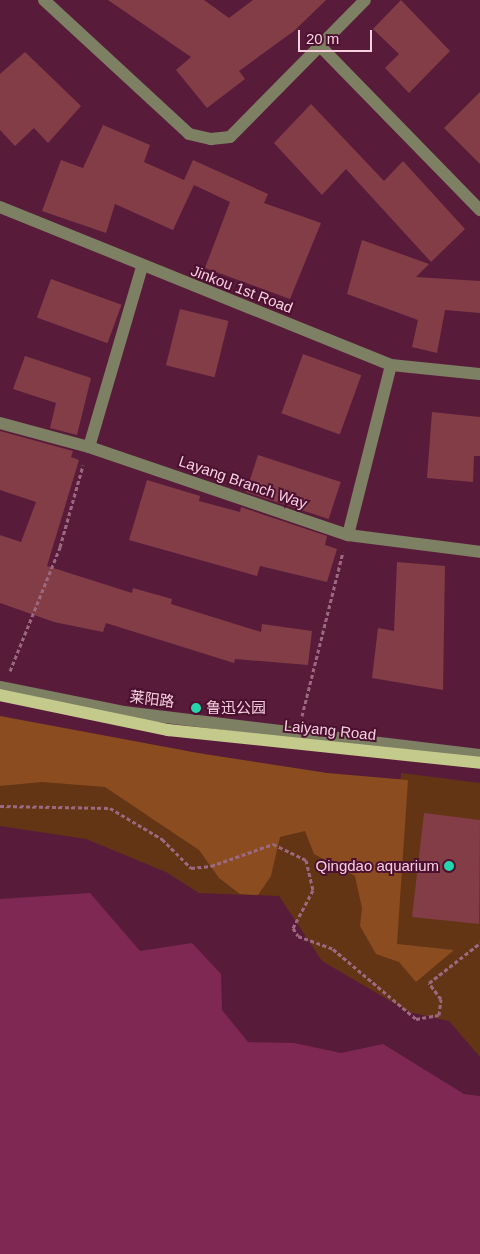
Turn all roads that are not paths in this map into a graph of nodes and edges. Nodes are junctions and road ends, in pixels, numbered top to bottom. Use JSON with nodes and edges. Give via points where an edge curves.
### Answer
{"nodes":[{"id":1,"x":44,"y":0,"type":"edge"},
{"id":2,"x":365,"y":0,"type":"edge"},
{"id":3,"x":319,"y":45,"type":"junction"},
{"id":4,"x":0,"y":207,"type":"edge"},
{"id":5,"x":480,"y":210,"type":"edge"},
{"id":6,"x":142,"y":267,"type":"junction"},
{"id":7,"x":391,"y":365,"type":"junction"},
{"id":8,"x":480,"y":374,"type":"edge"},
{"id":9,"x":0,"y":423,"type":"edge"},
{"id":10,"x":89,"y":447,"type":"junction"},
{"id":11,"x":348,"y":535,"type":"junction"},
{"id":12,"x":480,"y":552,"type":"edge"},
{"id":13,"x":1,"y":690,"type":"edge"},
{"id":14,"x":480,"y":756,"type":"edge"},
{"id":15,"x":480,"y":762,"type":"edge"}],
"edges":[{"from":1,"to":3,"type":"street","via":[[189,134],[211,139],[230,137]]},
{"from":2,"to":3,"type":"street"},
{"from":3,"to":5,"type":"street"},
{"from":4,"to":6,"type":"street","name":"Jinkou 1st Road"},
{"from":6,"to":7,"type":"street","name":"Jinkou 1st Road"},
{"from":6,"to":10,"type":"street"},
{"from":7,"to":8,"type":"street","name":"Jinkou 1st Road"},
{"from":7,"to":11,"type":"street"},
{"from":9,"to":10,"type":"street","name":"Layang Branch Way"},
{"from":10,"to":11,"type":"street","name":"Layang Branch Way"},
{"from":11,"to":12,"type":"street","name":"Layang Branch Way"},
{"from":13,"to":14,"type":"street","name":"莱阳路","via":[[124,712]]},
{"from":13,"to":15,"type":"main road","name":"Laiyang Road","via":[[168,730]]}]}
